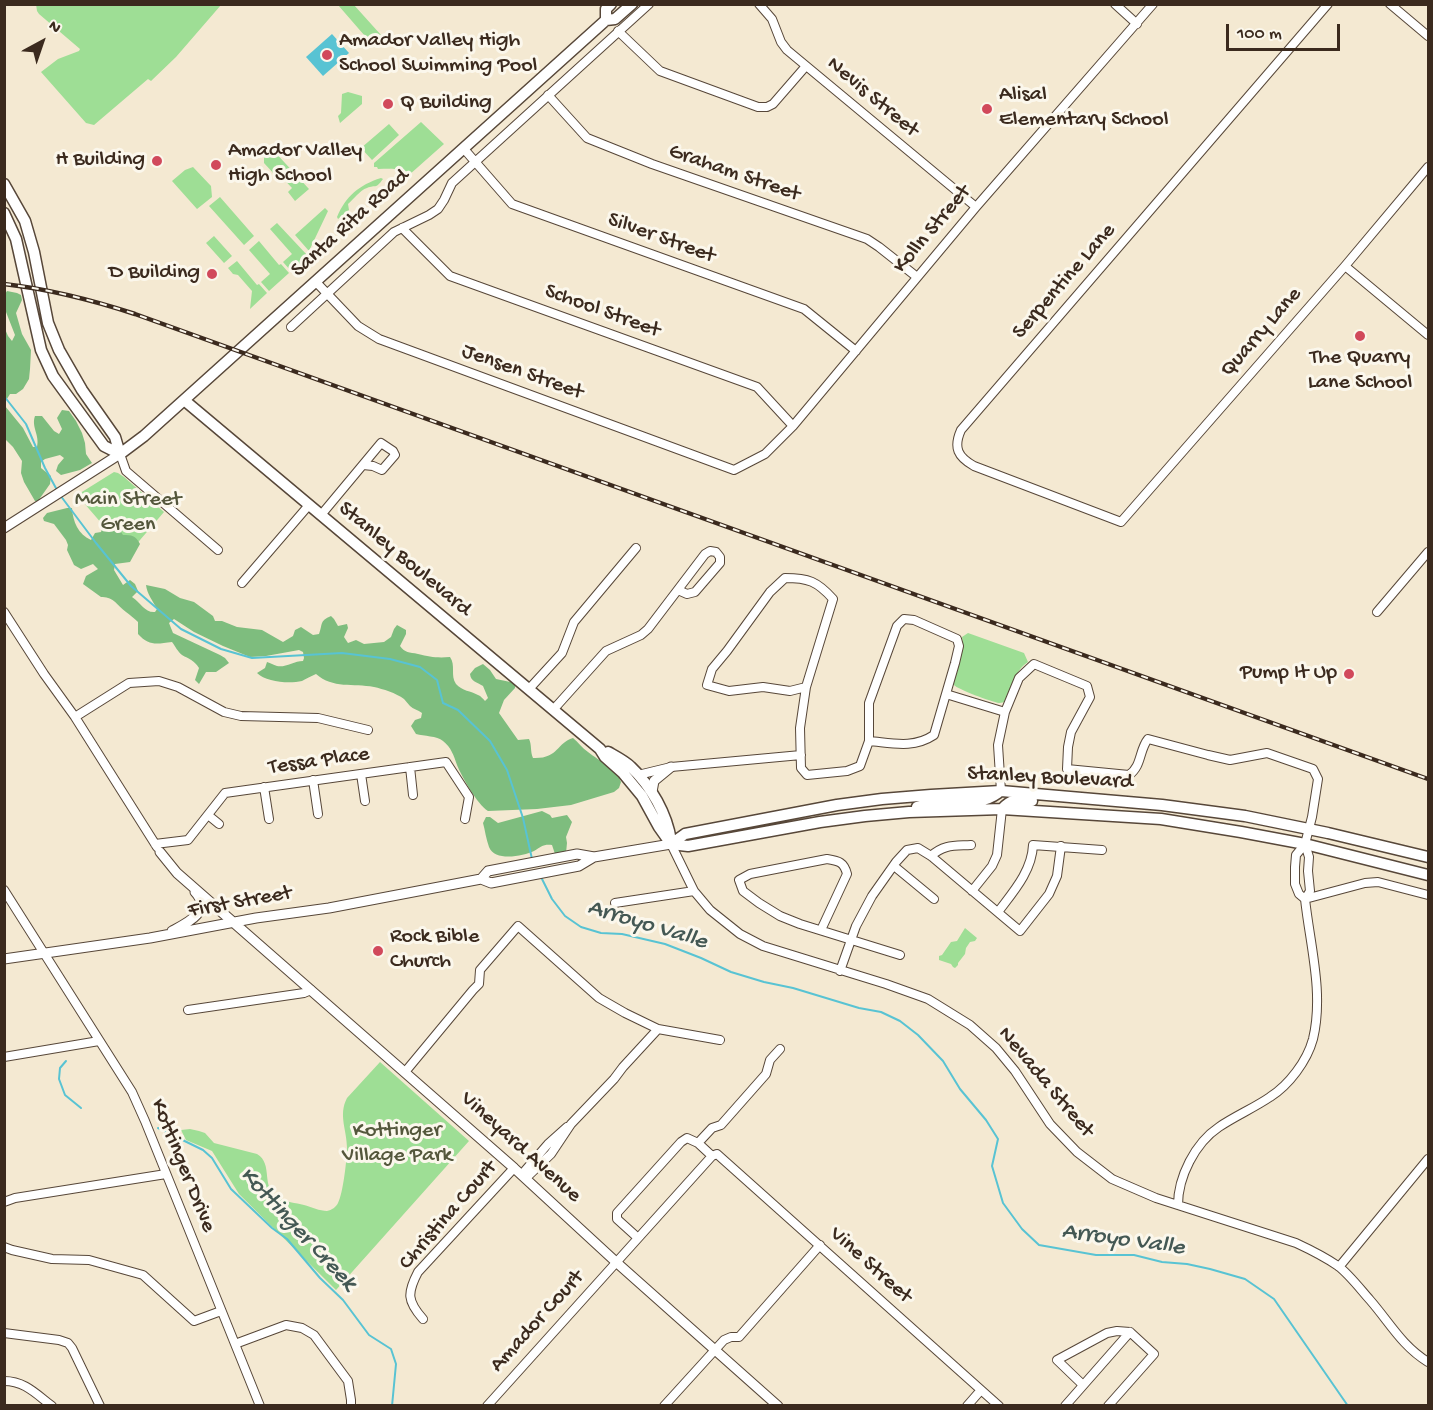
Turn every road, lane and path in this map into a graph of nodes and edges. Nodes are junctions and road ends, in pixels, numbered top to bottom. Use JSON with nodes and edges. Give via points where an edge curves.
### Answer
{"nodes":[{"id":1,"x":611,"y":4,"type":"edge"},
{"id":2,"x":632,"y":4,"type":"edge"},
{"id":3,"x":649,"y":4,"type":"edge"},
{"id":4,"x":759,"y":4,"type":"edge"},
{"id":5,"x":1115,"y":4,"type":"edge"},
{"id":6,"x":1153,"y":4,"type":"edge"},
{"id":7,"x":1328,"y":4,"type":"edge"},
{"id":8,"x":1390,"y":4,"type":"edge"},
{"id":9,"x":606,"y":20,"type":"junction"},
{"id":10,"x":1137,"y":24,"type":"junction"},
{"id":11,"x":618,"y":31,"type":"junction"},
{"id":12,"x":1428,"y":36,"type":"edge"},
{"id":13,"x":806,"y":66,"type":"junction"},
{"id":14,"x":548,"y":95,"type":"junction"},
{"id":15,"x":464,"y":149,"type":"junction"},
{"id":16,"x":475,"y":161,"type":"junction"},
{"id":17,"x":1428,"y":167,"type":"edge"},
{"id":18,"x":4,"y":184,"type":"edge"},
{"id":19,"x":976,"y":207,"type":"junction"},
{"id":20,"x":4,"y":213,"type":"edge"},
{"id":21,"x":402,"y":228,"type":"junction"},
{"id":22,"x":1345,"y":266,"type":"junction"},
{"id":23,"x":917,"y":277,"type":"junction"},
{"id":24,"x":316,"y":282,"type":"junction"},
{"id":25,"x":326,"y":293,"type":"junction"},
{"id":26,"x":291,"y":327,"type":"dead end"},
{"id":27,"x":1428,"y":334,"type":"edge"},
{"id":28,"x":856,"y":351,"type":"junction"},
{"id":29,"x":184,"y":400,"type":"junction"},
{"id":30,"x":793,"y":426,"type":"junction"},
{"id":31,"x":120,"y":454,"type":"junction"},
{"id":32,"x":363,"y":465,"type":"dead end"},
{"id":33,"x":734,"y":470,"type":"joint"},
{"id":34,"x":309,"y":505,"type":"junction"},
{"id":35,"x":321,"y":515,"type":"junction"},
{"id":36,"x":1121,"y":522,"type":"joint"},
{"id":37,"x":4,"y":528,"type":"edge"},
{"id":38,"x":636,"y":548,"type":"dead end"},
{"id":39,"x":218,"y":550,"type":"dead end"},
{"id":40,"x":1428,"y":552,"type":"edge"},
{"id":41,"x":242,"y":583,"type":"dead end"},
{"id":42,"x":678,"y":590,"type":"junction"},
{"id":43,"x":4,"y":612,"type":"edge"},
{"id":44,"x":1377,"y":612,"type":"dead end"},
{"id":45,"x":806,"y":687,"type":"junction"},
{"id":46,"x":529,"y":689,"type":"junction"},
{"id":47,"x":946,"y":694,"type":"junction"},
{"id":48,"x":553,"y":710,"type":"junction"},
{"id":49,"x":1005,"y":712,"type":"junction"},
{"id":50,"x":75,"y":717,"type":"junction"},
{"id":51,"x":368,"y":730,"type":"dead end"},
{"id":52,"x":869,"y":741,"type":"junction"},
{"id":53,"x":600,"y":749,"type":"junction"},
{"id":54,"x":801,"y":755,"type":"junction"},
{"id":55,"x":410,"y":767,"type":"junction"},
{"id":56,"x":671,"y":767,"type":"junction"},
{"id":57,"x":361,"y":774,"type":"junction"},
{"id":58,"x":638,"y":775,"type":"junction"},
{"id":59,"x":313,"y":780,"type":"junction"},
{"id":60,"x":264,"y":787,"type":"junction"},
{"id":61,"x":652,"y":792,"type":"junction"},
{"id":62,"x":1001,"y":792,"type":"junction"},
{"id":63,"x":413,"y":795,"type":"dead end"},
{"id":64,"x":1095,"y":799,"type":"junction"},
{"id":65,"x":365,"y":801,"type":"dead end"},
{"id":66,"x":1162,"y":805,"type":"junction"},
{"id":67,"x":1002,"y":808,"type":"junction"},
{"id":68,"x":909,"y":812,"type":"junction"},
{"id":69,"x":318,"y":814,"type":"dead end"},
{"id":70,"x":208,"y":815,"type":"junction"},
{"id":71,"x":268,"y":819,"type":"dead end"},
{"id":72,"x":465,"y":819,"type":"dead end"},
{"id":73,"x":1161,"y":819,"type":"junction"},
{"id":74,"x":219,"y":824,"type":"dead end"},
{"id":75,"x":1309,"y":829,"type":"junction"},
{"id":76,"x":672,"y":844,"type":"junction"},
{"id":77,"x":1305,"y":844,"type":"junction"},
{"id":78,"x":971,"y":845,"type":"dead end"},
{"id":79,"x":1061,"y":846,"type":"junction"},
{"id":80,"x":158,"y":848,"type":"junction"},
{"id":81,"x":1102,"y":850,"type":"dead end"},
{"id":82,"x":932,"y":856,"type":"junction"},
{"id":83,"x":594,"y":857,"type":"junction"},
{"id":84,"x":1428,"y":857,"type":"edge"},
{"id":85,"x":894,"y":866,"type":"junction"},
{"id":86,"x":180,"y":875,"type":"junction"},
{"id":87,"x":1428,"y":875,"type":"edge"},
{"id":88,"x":481,"y":879,"type":"junction"},
{"id":89,"x":4,"y":890,"type":"edge"},
{"id":90,"x":694,"y":891,"type":"junction"},
{"id":91,"x":972,"y":891,"type":"junction"},
{"id":92,"x":1428,"y":895,"type":"edge"},
{"id":93,"x":934,"y":898,"type":"dead end"},
{"id":94,"x":1305,"y":899,"type":"junction"},
{"id":95,"x":615,"y":903,"type":"dead end"},
{"id":96,"x":998,"y":912,"type":"junction"},
{"id":97,"x":235,"y":922,"type":"junction"},
{"id":98,"x":821,"y":930,"type":"junction"},
{"id":99,"x":166,"y":935,"type":"junction"},
{"id":100,"x":851,"y":940,"type":"junction"},
{"id":101,"x":45,"y":953,"type":"junction"},
{"id":102,"x":900,"y":955,"type":"dead end"},
{"id":103,"x":4,"y":959,"type":"edge"},
{"id":104,"x":840,"y":971,"type":"junction"},
{"id":105,"x":311,"y":990,"type":"junction"},
{"id":106,"x":188,"y":1010,"type":"dead end"},
{"id":107,"x":657,"y":1029,"type":"junction"},
{"id":108,"x":720,"y":1040,"type":"dead end"},
{"id":109,"x":99,"y":1041,"type":"junction"},
{"id":110,"x":780,"y":1049,"type":"dead end"},
{"id":111,"x":4,"y":1057,"type":"edge"},
{"id":112,"x":405,"y":1072,"type":"junction"},
{"id":113,"x":698,"y":1143,"type":"junction"},
{"id":114,"x":714,"y":1155,"type":"junction"},
{"id":115,"x":1428,"y":1159,"type":"edge"},
{"id":116,"x":521,"y":1173,"type":"junction"},
{"id":117,"x":166,"y":1174,"type":"junction"},
{"id":118,"x":4,"y":1202,"type":"edge"},
{"id":119,"x":1178,"y":1205,"type":"junction"},
{"id":120,"x":638,"y":1238,"type":"junction"},
{"id":121,"x":820,"y":1245,"type":"junction"},
{"id":122,"x":4,"y":1246,"type":"edge"},
{"id":123,"x":616,"y":1262,"type":"junction"},
{"id":124,"x":1339,"y":1267,"type":"junction"},
{"id":125,"x":221,"y":1311,"type":"junction"},
{"id":126,"x":423,"y":1319,"type":"dead end"},
{"id":127,"x":1130,"y":1332,"type":"junction"},
{"id":128,"x":4,"y":1333,"type":"edge"},
{"id":129,"x":235,"y":1344,"type":"junction"},
{"id":130,"x":715,"y":1350,"type":"junction"},
{"id":131,"x":1428,"y":1362,"type":"edge"},
{"id":132,"x":4,"y":1381,"type":"edge"},
{"id":133,"x":1083,"y":1385,"type":"junction"},
{"id":134,"x":981,"y":1390,"type":"junction"},
{"id":135,"x":771,"y":1403,"type":"edge"},
{"id":136,"x":52,"y":1406,"type":"edge"},
{"id":137,"x":100,"y":1406,"type":"edge"},
{"id":138,"x":260,"y":1406,"type":"edge"},
{"id":139,"x":351,"y":1406,"type":"edge"},
{"id":140,"x":487,"y":1406,"type":"edge"},
{"id":141,"x":664,"y":1406,"type":"edge"},
{"id":142,"x":968,"y":1406,"type":"edge"},
{"id":143,"x":999,"y":1406,"type":"edge"},
{"id":144,"x":1065,"y":1406,"type":"edge"},
{"id":145,"x":1108,"y":1406,"type":"edge"}],
"edges":[{"from":1,"to":9,"type":"main road","via":[[606,9]]},
{"from":2,"to":9,"type":"main road","name":"Santa Rita Road","via":[[615,19]]},
{"from":3,"to":11,"type":"street","name":"Santa Rita Road"},
{"from":4,"to":13,"type":"street","name":"Nevis Street","via":[[772,19],[787,50]]},
{"from":5,"to":10,"type":"street"},
{"from":6,"to":10,"type":"street","name":"Kolln Street"},
{"from":7,"to":36,"type":"street","name":"Serpentine Lane","via":[[958,438],[957,448],[963,460],[974,466]]},
{"from":8,"to":12,"type":"street"},
{"from":9,"to":15,"type":"main road","name":"Santa Rita Road"},
{"from":10,"to":19,"type":"street","name":"Kolln Street"},
{"from":11,"to":13,"type":"street","via":[[660,70],[758,106],[773,104]]},
{"from":11,"to":14,"type":"street","name":"Santa Rita Road"},
{"from":13,"to":19,"type":"street","name":"Nevis Street"},
{"from":14,"to":16,"type":"street","name":"Santa Rita Road"},
{"from":14,"to":23,"type":"street","name":"Graham Street","via":[[587,138],[867,239]]},
{"from":15,"to":16,"type":"street","name":"Silver Street"},
{"from":15,"to":24,"type":"main road","name":"Santa Rita Road"},
{"from":16,"to":21,"type":"street","name":"Santa Rita Road","via":[[452,183],[438,209]]},
{"from":16,"to":28,"type":"street","name":"Silver Street","via":[[512,204],[804,309]]},
{"from":17,"to":22,"type":"street","name":"Quarry Lane"},
{"from":18,"to":31,"type":"main road","via":[[25,221],[48,323],[59,350],[115,437]]},
{"from":19,"to":23,"type":"street","name":"Kolln Street"},
{"from":20,"to":31,"type":"main road","via":[[16,239],[41,350],[53,376],[104,446]]},
{"from":21,"to":25,"type":"street","name":"Santa Rita Road"},
{"from":21,"to":30,"type":"street","name":"School Street","via":[[450,276],[757,387]]},
{"from":22,"to":27,"type":"street"},
{"from":22,"to":36,"type":"street","name":"Quarry Lane"},
{"from":23,"to":28,"type":"street","name":"Kolln Street"},
{"from":24,"to":25,"type":"street","name":"Jensen Street"},
{"from":24,"to":29,"type":"main road","name":"Santa Rita Road"},
{"from":25,"to":26,"type":"street","name":"Santa Rita Road"},
{"from":25,"to":33,"type":"street","name":"Jensen Street","via":[[358,326],[379,339]]},
{"from":28,"to":30,"type":"street","name":"Kolln Street"},
{"from":29,"to":31,"type":"main road","name":"Santa Rita Road"},
{"from":29,"to":34,"type":"main road","name":"Stanley Boulevard"},
{"from":30,"to":33,"type":"street","name":"Kolln Street","via":[[765,454]]},
{"from":31,"to":37,"type":"street"},
{"from":31,"to":39,"type":"street","via":[[126,471]]},
{"from":32,"to":35,"type":"street"},
{"from":34,"to":35,"type":"main road","name":"Stanley Boulevard"},
{"from":34,"to":41,"type":"street"},
{"from":35,"to":46,"type":"main road","name":"Stanley Boulevard"},
{"from":38,"to":46,"type":"street","via":[[574,622],[562,653]]},
{"from":40,"to":44,"type":"street"},
{"from":42,"to":42,"type":"street","via":[[705,554],[716,552],[720,563],[695,592]]},
{"from":42,"to":48,"type":"street","via":[[642,635],[606,651]]},
{"from":43,"to":50,"type":"street"},
{"from":45,"to":45,"type":"street","via":[[833,599],[822,587],[803,578],[784,578],[712,669],[707,685],[729,691],[763,687],[790,691]]},
{"from":45,"to":54,"type":"street"},
{"from":46,"to":48,"type":"main road","name":"Stanley Boulevard"},
{"from":47,"to":49,"type":"street"},
{"from":47,"to":52,"type":"street","via":[[934,735],[926,740],[906,745]]},
{"from":47,"to":52,"type":"street","via":[[959,646],[957,639],[903,619],[869,704]]},
{"from":48,"to":53,"type":"main road","name":"Stanley Boulevard"},
{"from":49,"to":62,"type":"street","via":[[998,745]]},
{"from":49,"to":75,"type":"street","via":[[1019,678],[1034,664],[1087,686],[1090,697],[1071,732],[1067,769],[1129,775],[1138,767],[1148,739],[1230,760],[1267,753],[1296,762],[1313,769],[1318,779]]},
{"from":50,"to":51,"type":"street","via":[[129,683],[159,681],[241,716],[318,718]]},
{"from":50,"to":80,"type":"street"},
{"from":52,"to":54,"type":"street","via":[[860,766],[847,771],[807,775],[801,768]]},
{"from":53,"to":58,"type":"main road","name":"Stanley Boulevard","via":[[631,766]]},
{"from":53,"to":76,"type":"main road","name":"Stanley Boulevard","via":[[642,796]]},
{"from":54,"to":56,"type":"street"},
{"from":55,"to":57,"type":"street","name":"Tessa Place"},
{"from":55,"to":63,"type":"street"},
{"from":55,"to":72,"type":"street","name":"Tessa Place","via":[[446,762],[469,797]]},
{"from":56,"to":58,"type":"street"},
{"from":56,"to":61,"type":"street","via":[[654,781]]},
{"from":57,"to":59,"type":"street","name":"Tessa Place"},
{"from":57,"to":65,"type":"street"},
{"from":58,"to":61,"type":"main road","name":"Stanley Boulevard"},
{"from":59,"to":60,"type":"street","name":"Tessa Place"},
{"from":59,"to":69,"type":"street"},
{"from":60,"to":70,"type":"street","name":"Tessa Place","via":[[225,792]]},
{"from":60,"to":71,"type":"street"},
{"from":61,"to":76,"type":"main road","name":"Stanley Boulevard","via":[[668,824]]},
{"from":62,"to":64,"type":"main road","name":"Stanley Boulevard"},
{"from":62,"to":68,"type":"main road","via":[[987,800],[920,805]]},
{"from":62,"to":76,"type":"main road","name":"Stanley Boulevard","via":[[837,805],[685,834]]},
{"from":64,"to":66,"type":"main road","name":"Stanley Boulevard"},
{"from":64,"to":67,"type":"main road","via":[[1013,801]]},
{"from":66,"to":73,"type":"main road"},
{"from":66,"to":75,"type":"main road","name":"Stanley Boulevard"},
{"from":67,"to":68,"type":"main road","name":"Stanley Boulevard"},
{"from":67,"to":73,"type":"main road","name":"Stanley Boulevard"},
{"from":67,"to":91,"type":"street","via":[[997,855]]},
{"from":68,"to":76,"type":"main road","name":"Stanley Boulevard","via":[[820,822],[688,846]]},
{"from":70,"to":74,"type":"street"},
{"from":70,"to":80,"type":"street","name":"Tessa Place","via":[[188,840]]},
{"from":73,"to":77,"type":"main road","name":"Stanley Boulevard"},
{"from":75,"to":77,"type":"street"},
{"from":75,"to":84,"type":"main road","name":"Stanley Boulevard"},
{"from":76,"to":83,"type":"street"},
{"from":76,"to":90,"type":"street","name":"Nevada Street"},
{"from":77,"to":87,"type":"main road","name":"Stanley Boulevard"},
{"from":77,"to":94,"type":"street","via":[[1310,891]]},
{"from":77,"to":94,"type":"street","via":[[1296,855],[1295,867],[1295,884]]},
{"from":78,"to":82,"type":"street","via":[[946,846]]},
{"from":79,"to":81,"type":"street"},
{"from":79,"to":96,"type":"street","via":[[1033,845],[1022,882]]},
{"from":79,"to":96,"type":"street","via":[[1057,876],[1049,894],[1020,931]]},
{"from":80,"to":86,"type":"street"},
{"from":82,"to":85,"type":"street","via":[[918,848],[907,850]]},
{"from":82,"to":91,"type":"street"},
{"from":83,"to":88,"type":"street","via":[[579,866],[491,883]]},
{"from":83,"to":88,"type":"street","via":[[577,854],[488,871]]},
{"from":85,"to":93,"type":"street"},
{"from":85,"to":100,"type":"street","via":[[872,896]]},
{"from":86,"to":97,"type":"street","name":"Vineyard Avenue"},
{"from":86,"to":99,"type":"street","via":[[198,896],[201,906],[195,917]]},
{"from":88,"to":97,"type":"street","name":"First Street"},
{"from":89,"to":101,"type":"street","name":"Kottinger Drive"},
{"from":90,"to":95,"type":"street"},
{"from":90,"to":104,"type":"street","name":"Nevada Street","via":[[740,934],[763,946]]},
{"from":91,"to":96,"type":"street"},
{"from":92,"to":94,"type":"street","via":[[1378,882]]},
{"from":94,"to":119,"type":"street","via":[[1317,988],[1312,1042],[1301,1067],[1272,1096],[1217,1128],[1202,1142],[1181,1180]]},
{"from":97,"to":99,"type":"street","name":"First Street"},
{"from":97,"to":105,"type":"street","name":"Vineyard Avenue"},
{"from":98,"to":98,"type":"street","via":[[780,916],[743,891],[739,880],[772,869],[827,859],[838,861],[847,874]]},
{"from":98,"to":100,"type":"street"},
{"from":99,"to":101,"type":"street","name":"First Street"},
{"from":100,"to":102,"type":"street"},
{"from":100,"to":104,"type":"street"},
{"from":101,"to":103,"type":"street","name":"First Street"},
{"from":101,"to":109,"type":"street","name":"Kottinger Drive"},
{"from":104,"to":119,"type":"street","name":"Nevada Street","via":[[928,999],[963,1019],[1016,1071],[1050,1124],[1077,1152],[1112,1179]]},
{"from":105,"to":106,"type":"street"},
{"from":105,"to":112,"type":"street","name":"Vineyard Avenue"},
{"from":107,"to":108,"type":"street"},
{"from":107,"to":112,"type":"street","via":[[599,998],[518,926],[480,970],[479,984]]},
{"from":107,"to":116,"type":"street","name":"Christina Court","via":[[571,1124],[551,1154]]},
{"from":109,"to":111,"type":"street"},
{"from":109,"to":117,"type":"street","name":"Kottinger Drive","via":[[132,1092]]},
{"from":110,"to":113,"type":"street","via":[[770,1059],[766,1074],[721,1125],[712,1128]]},
{"from":112,"to":116,"type":"street","name":"Vineyard Avenue"},
{"from":113,"to":114,"type":"street","name":"Vine Street"},
{"from":113,"to":120,"type":"street","via":[[687,1138],[681,1142],[617,1213],[617,1219]]},
{"from":114,"to":120,"type":"street","name":"Amador Court"},
{"from":114,"to":121,"type":"street","name":"Vine Street"},
{"from":115,"to":124,"type":"street"},
{"from":116,"to":123,"type":"street","name":"Vineyard Avenue"},
{"from":116,"to":126,"type":"street","name":"Christina Court","via":[[418,1272],[410,1288],[413,1308]]},
{"from":117,"to":118,"type":"street"},
{"from":117,"to":125,"type":"street","name":"Kottinger Drive"},
{"from":119,"to":124,"type":"street","name":"Nevada Street","via":[[1296,1244]]},
{"from":120,"to":123,"type":"street","name":"Amador Court"},
{"from":121,"to":130,"type":"street","via":[[738,1337],[724,1340]]},
{"from":121,"to":134,"type":"street","name":"Vine Street"},
{"from":122,"to":125,"type":"street","via":[[52,1259],[89,1260],[143,1275],[194,1321]]},
{"from":123,"to":130,"type":"street","name":"Vineyard Avenue"},
{"from":123,"to":140,"type":"street","name":"Amador Court"},
{"from":124,"to":131,"type":"street","name":"Nevada Street","via":[[1371,1300],[1399,1338]]},
{"from":125,"to":129,"type":"street","name":"Kottinger Drive"},
{"from":127,"to":133,"type":"street"},
{"from":127,"to":133,"type":"street","via":[[1107,1333],[1057,1360]]},
{"from":127,"to":145,"type":"street","via":[[1154,1354]]},
{"from":128,"to":137,"type":"street","via":[[68,1343]]},
{"from":129,"to":138,"type":"street","name":"Kottinger Drive"},
{"from":129,"to":139,"type":"street","via":[[286,1325],[302,1328],[314,1335],[348,1381]]},
{"from":130,"to":135,"type":"street","name":"Vineyard Avenue"},
{"from":130,"to":141,"type":"street"},
{"from":132,"to":136,"type":"street","via":[[27,1386]]},
{"from":133,"to":144,"type":"street"},
{"from":134,"to":142,"type":"street"},
{"from":134,"to":143,"type":"street","name":"Vine Street"}]}
